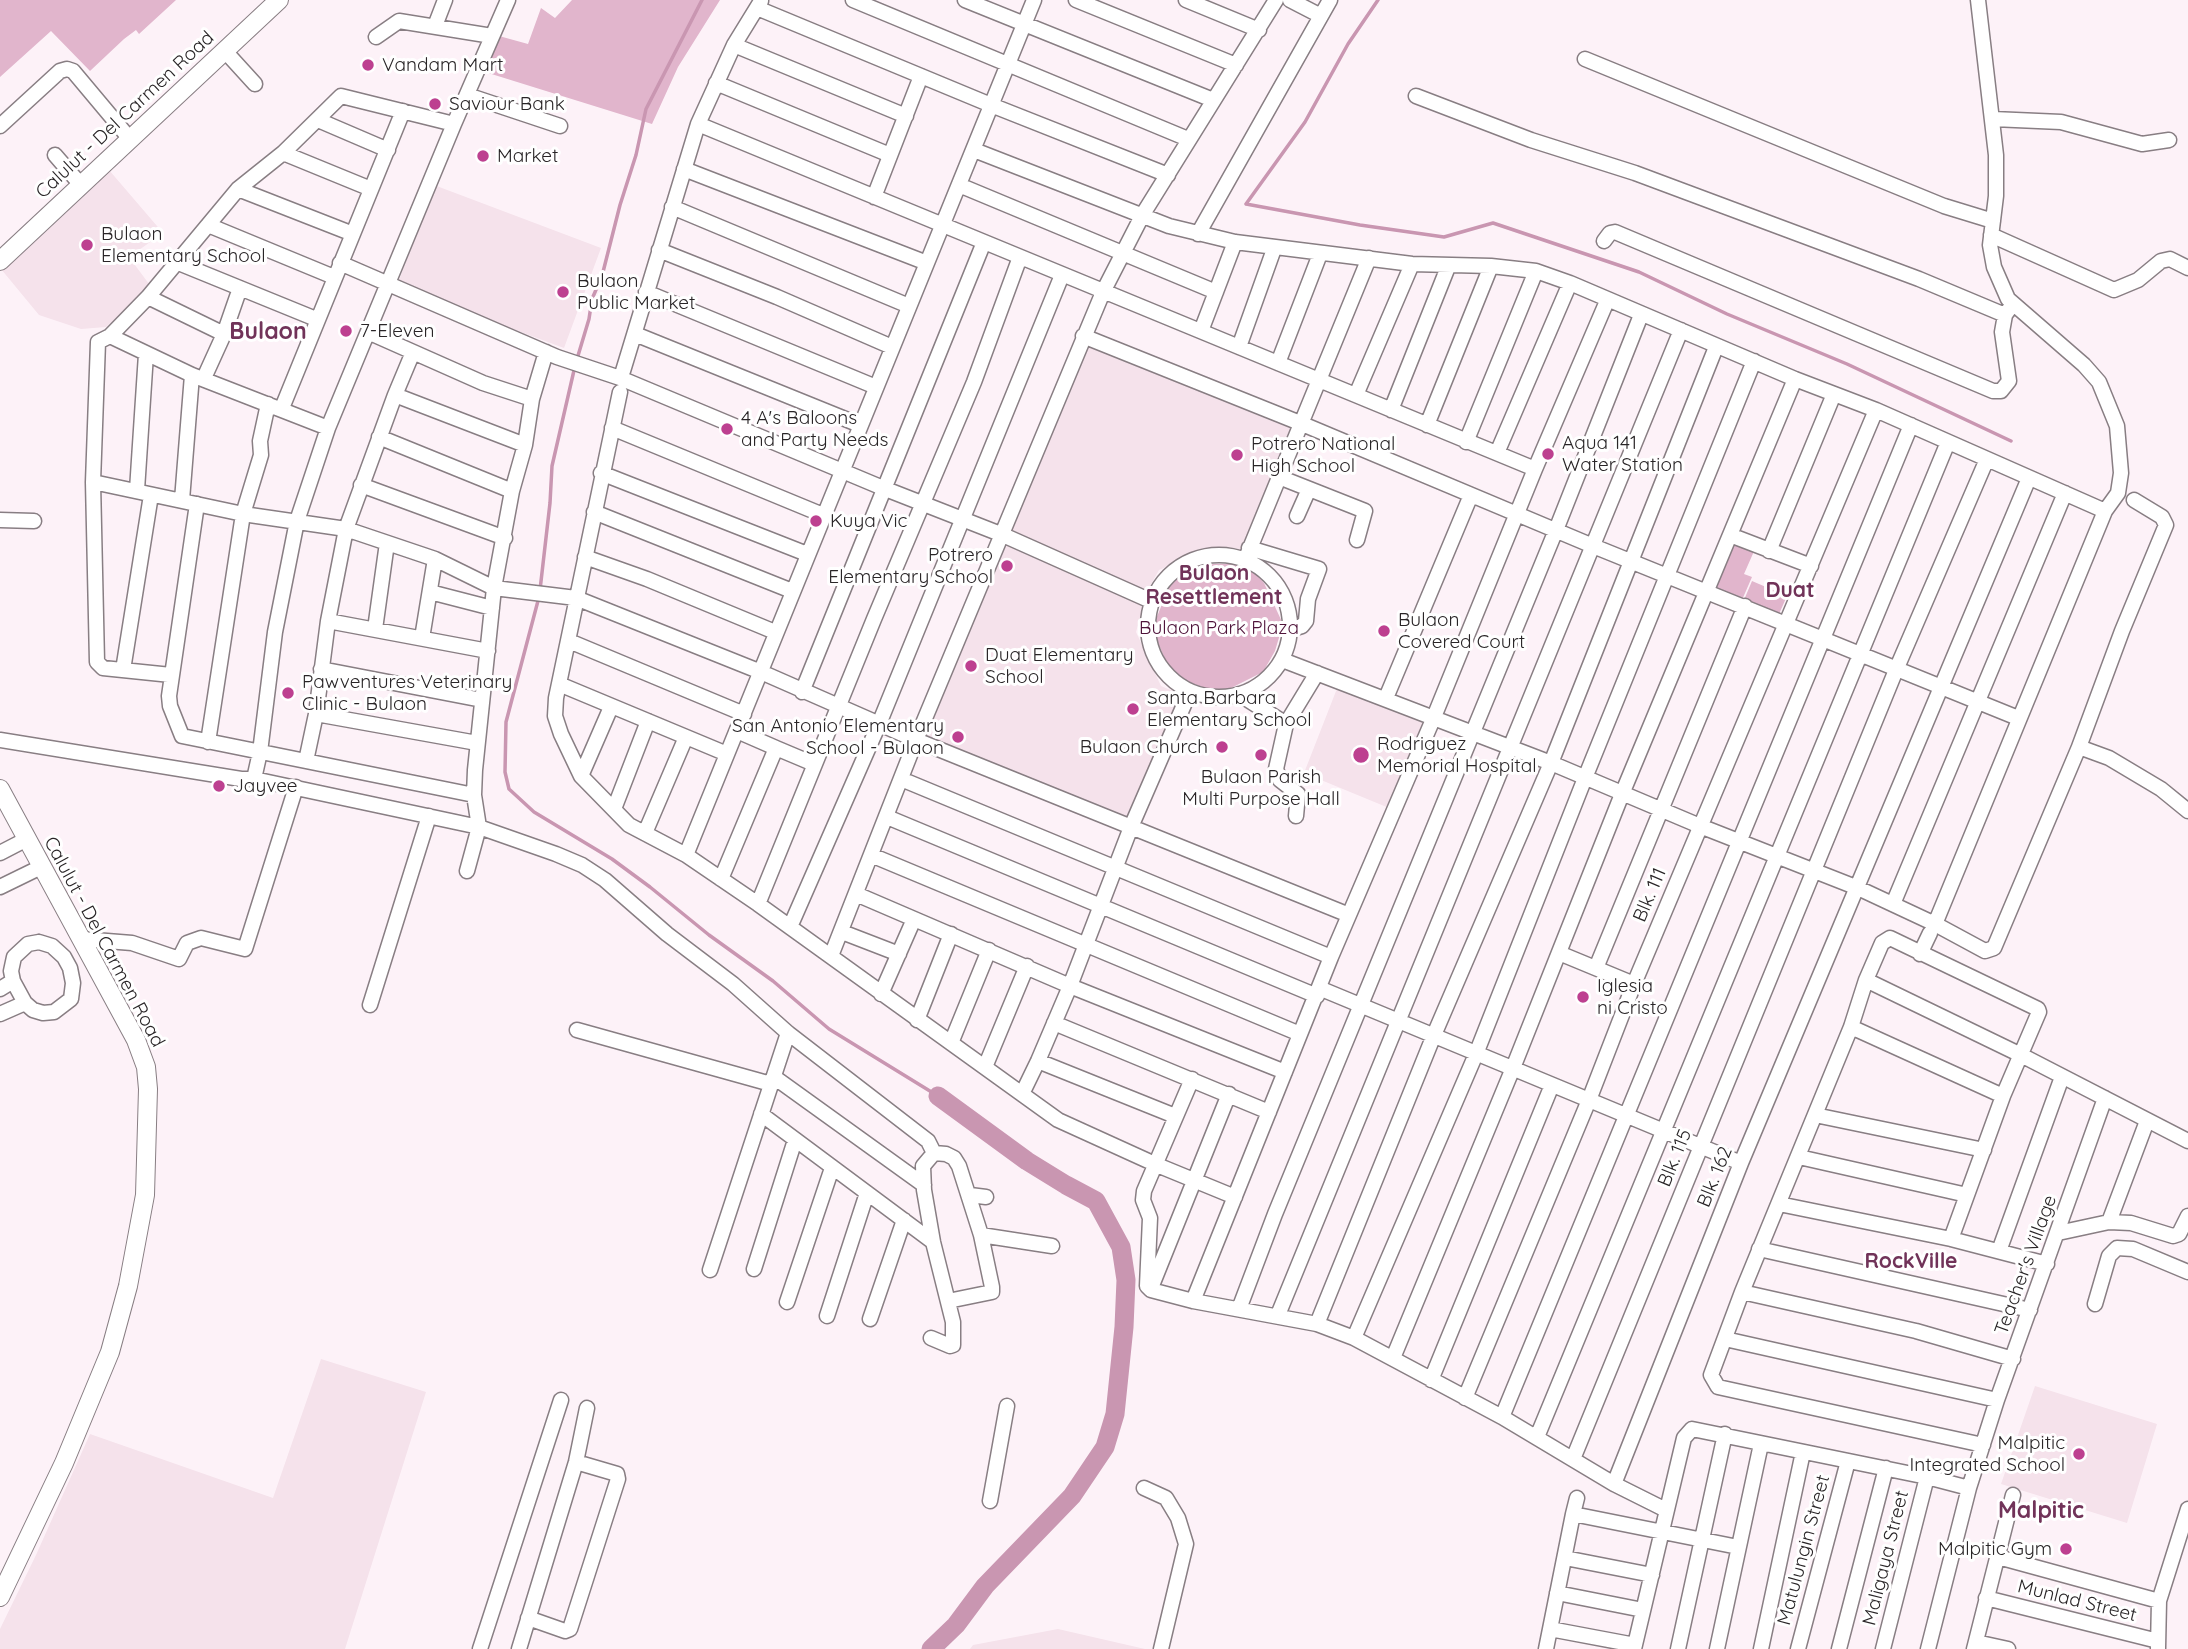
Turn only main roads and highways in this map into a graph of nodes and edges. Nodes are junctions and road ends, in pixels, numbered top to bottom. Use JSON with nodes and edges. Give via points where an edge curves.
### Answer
{"nodes":[{"id":1,"x":279,"y":0,"type":"edge"},
{"id":2,"x":0,"y":261,"type":"edge"},
{"id":3,"x":0,"y":789,"type":"edge"},
{"id":4,"x":0,"y":1597,"type":"edge"}],
"edges":[{"from":1,"to":2,"type":"main road","name":"Calulut - Del Carmen Road"},
{"from":3,"to":4,"type":"main road","name":"Calulut - Del Carmen Road","via":[[136,1040],[146,1067],[148,1141],[145,1195],[110,1352],[64,1463]]}]}
